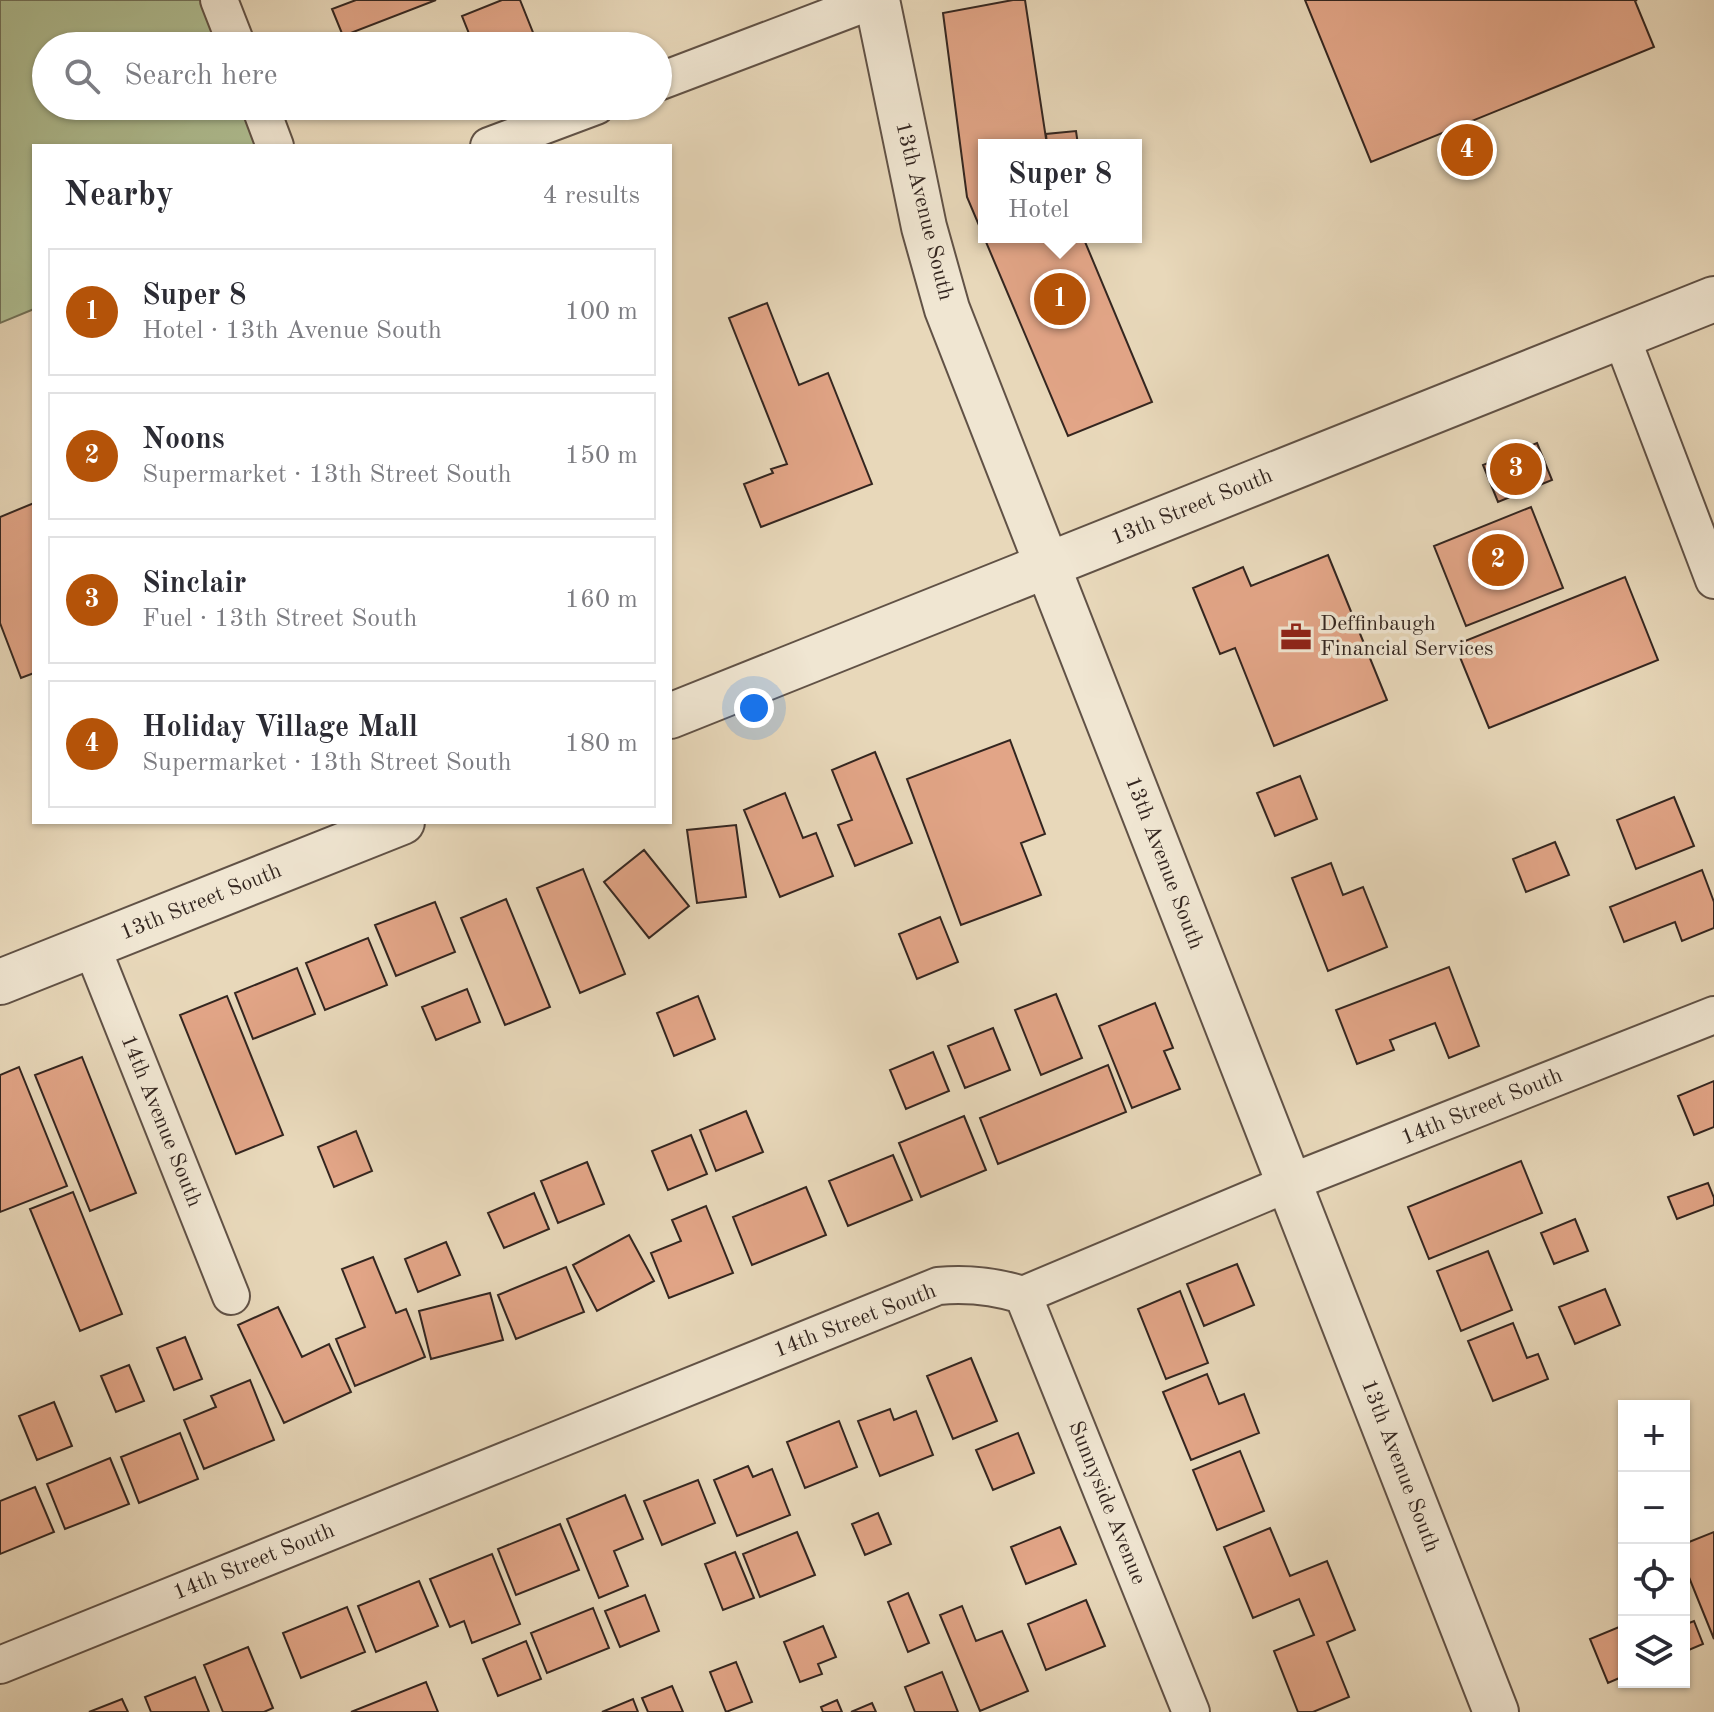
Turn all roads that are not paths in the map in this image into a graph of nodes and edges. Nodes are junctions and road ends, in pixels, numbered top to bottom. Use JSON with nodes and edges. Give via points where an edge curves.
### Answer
{"nodes":[{"id":1,"x":219,"y":0,"type":"edge"},
{"id":2,"x":875,"y":0,"type":"edge"},
{"id":3,"x":232,"y":32,"type":"edge"},
{"id":4,"x":672,"y":77,"type":"edge"},
{"id":5,"x":265,"y":120,"type":"edge"},
{"id":6,"x":559,"y":120,"type":"edge"},
{"id":7,"x":274,"y":144,"type":"edge"},
{"id":8,"x":494,"y":144,"type":"edge"},
{"id":9,"x":1714,"y":299,"type":"edge"},
{"id":10,"x":1621,"y":336,"type":"junction"},
{"id":11,"x":1048,"y":565,"type":"junction"},
{"id":12,"x":1714,"y":580,"type":"edge"},
{"id":13,"x":672,"y":715,"type":"edge"},
{"id":14,"x":397,"y":824,"type":"edge"},
{"id":15,"x":91,"y":945,"type":"junction"},
{"id":16,"x":0,"y":982,"type":"edge"},
{"id":17,"x":1714,"y":1015,"type":"edge"},
{"id":18,"x":1289,"y":1183,"type":"junction"},
{"id":19,"x":1023,"y":1295,"type":"junction"},
{"id":20,"x":231,"y":1296,"type":"dead end"},
{"id":21,"x":0,"y":1665,"type":"edge"},
{"id":22,"x":1191,"y":1712,"type":"edge"},
{"id":23,"x":1496,"y":1712,"type":"edge"}],
"edges":[{"from":1,"to":3,"type":"street"},
{"from":2,"to":4,"type":"street"},
{"from":2,"to":11,"type":"street","name":"13th Avenue South","via":[[947,309]]},
{"from":5,"to":7,"type":"street"},
{"from":6,"to":8,"type":"street"},
{"from":9,"to":10,"type":"street","name":"13th Street South"},
{"from":10,"to":11,"type":"street","name":"13th Street South"},
{"from":10,"to":12,"type":"street"},
{"from":11,"to":13,"type":"street","name":"13th Street South"},
{"from":11,"to":18,"type":"street","name":"13th Avenue South"},
{"from":14,"to":15,"type":"street","name":"13th Street South"},
{"from":15,"to":16,"type":"street","name":"13th Street South"},
{"from":15,"to":20,"type":"street","name":"14th Avenue South"},
{"from":17,"to":18,"type":"street","name":"14th Street South"},
{"from":18,"to":19,"type":"street","name":"14th Street South"},
{"from":18,"to":23,"type":"street","name":"13th Avenue South"},
{"from":19,"to":21,"type":"street","name":"14th Street South","via":[[980,1285],[938,1286]]},
{"from":19,"to":22,"type":"street","name":"Sunnyside Avenue"}]}
